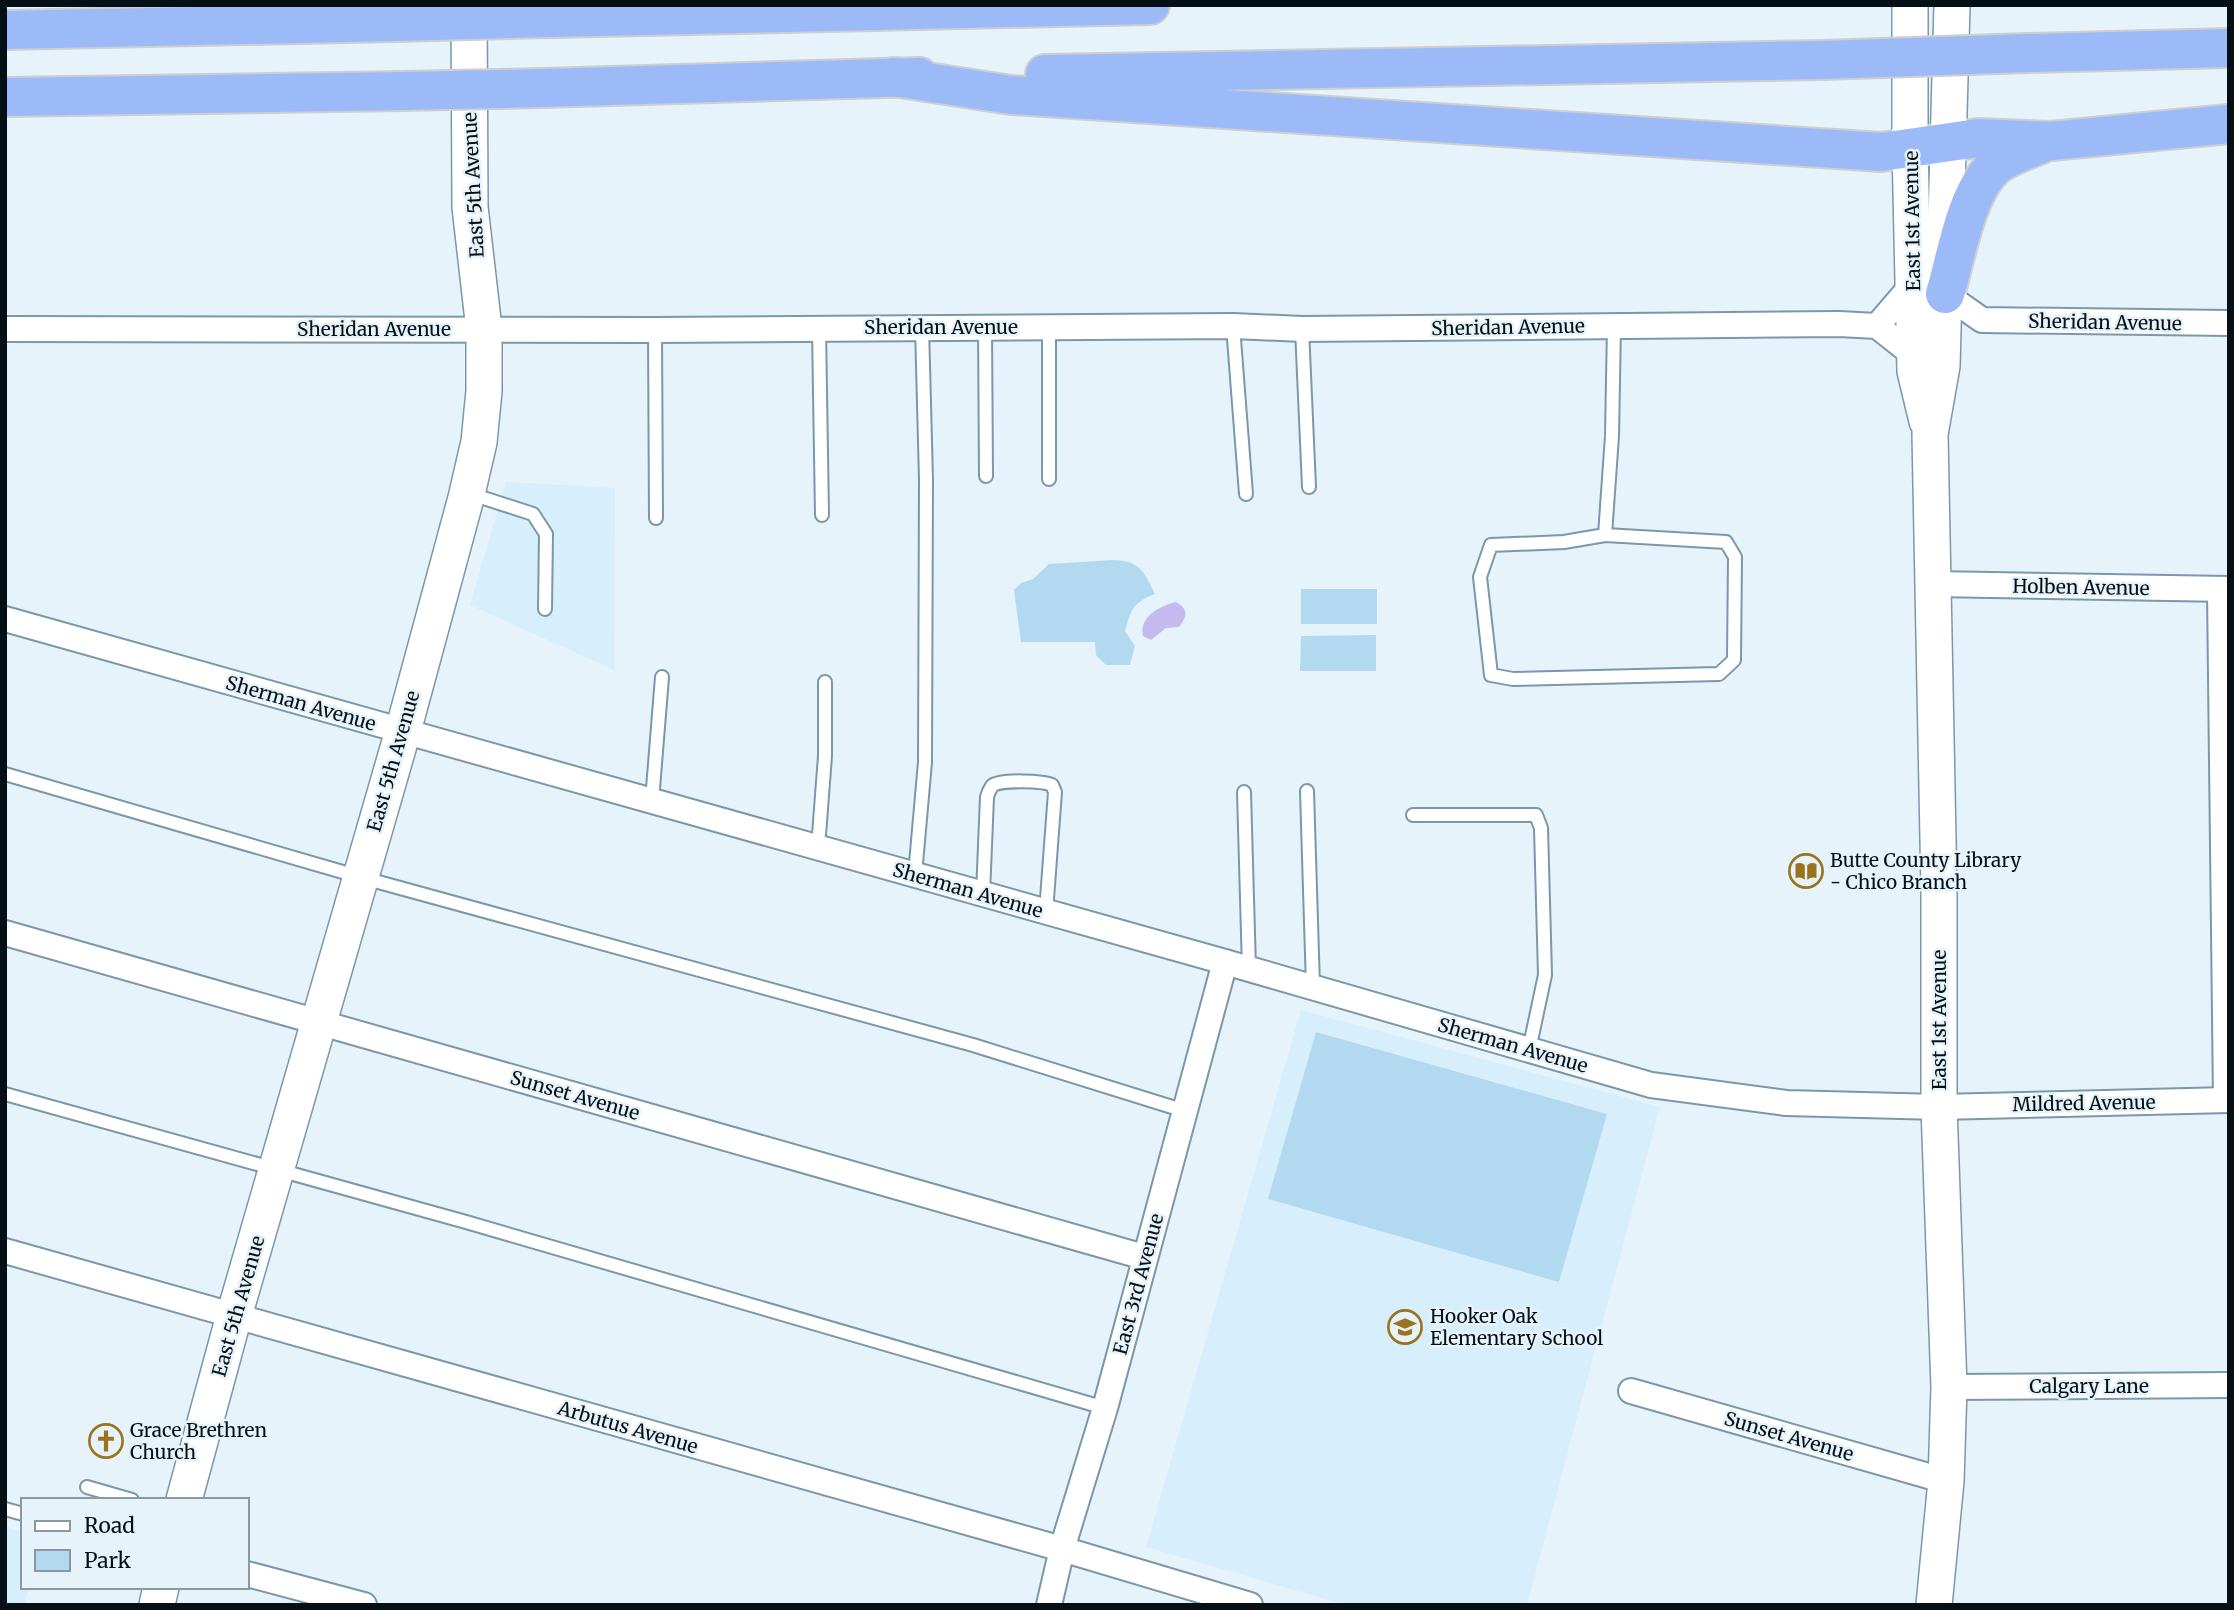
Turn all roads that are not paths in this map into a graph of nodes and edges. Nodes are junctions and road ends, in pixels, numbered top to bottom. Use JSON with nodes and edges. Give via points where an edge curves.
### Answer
{"nodes":[{"id":1,"x":469,"y":5,"type":"edge"},
{"id":2,"x":1150,"y":5,"type":"edge"},
{"id":3,"x":1910,"y":5,"type":"edge"},
{"id":4,"x":1952,"y":5,"type":"edge"},
{"id":5,"x":914,"y":8,"type":"edge"},
{"id":6,"x":5,"y":30,"type":"edge"},
{"id":7,"x":2229,"y":48,"type":"edge"},
{"id":8,"x":894,"y":77,"type":"junction"},
{"id":9,"x":5,"y":97,"type":"edge"},
{"id":10,"x":2229,"y":124,"type":"edge"},
{"id":11,"x":2051,"y":141,"type":"junction"},
{"id":12,"x":1950,"y":144,"type":"junction"},
{"id":13,"x":1910,"y":147,"type":"junction"},
{"id":14,"x":1929,"y":289,"type":"junction"},
{"id":15,"x":1982,"y":320,"type":"junction"},
{"id":16,"x":2229,"y":323,"type":"edge"},
{"id":17,"x":1233,"y":326,"type":"junction"},
{"id":18,"x":1614,"y":326,"type":"junction"},
{"id":19,"x":1877,"y":326,"type":"junction"},
{"id":20,"x":922,"y":327,"type":"junction"},
{"id":21,"x":985,"y":327,"type":"junction"},
{"id":22,"x":1049,"y":327,"type":"junction"},
{"id":23,"x":5,"y":329,"type":"edge"},
{"id":24,"x":819,"y":329,"type":"junction"},
{"id":25,"x":1302,"y":329,"type":"junction"},
{"id":26,"x":484,"y":330,"type":"junction"},
{"id":27,"x":655,"y":330,"type":"junction"},
{"id":28,"x":1929,"y":352,"type":"junction"},
{"id":29,"x":986,"y":476,"type":"dead end"},
{"id":30,"x":1049,"y":479,"type":"dead end"},
{"id":31,"x":1309,"y":487,"type":"dead end"},
{"id":32,"x":467,"y":493,"type":"junction"},
{"id":33,"x":1246,"y":494,"type":"dead end"},
{"id":34,"x":822,"y":514,"type":"dead end"},
{"id":35,"x":656,"y":518,"type":"dead end"},
{"id":36,"x":1605,"y":535,"type":"junction"},
{"id":37,"x":1933,"y":584,"type":"junction"},
{"id":38,"x":2224,"y":590,"type":"edge"},
{"id":39,"x":545,"y":609,"type":"dead end"},
{"id":40,"x":5,"y":619,"type":"edge"},
{"id":41,"x":662,"y":677,"type":"dead end"},
{"id":42,"x":825,"y":682,"type":"dead end"},
{"id":43,"x":402,"y":731,"type":"junction"},
{"id":44,"x":5,"y":774,"type":"edge"},
{"id":45,"x":1307,"y":791,"type":"dead end"},
{"id":46,"x":1244,"y":792,"type":"dead end"},
{"id":47,"x":652,"y":801,"type":"junction"},
{"id":48,"x":1413,"y":815,"type":"dead end"},
{"id":49,"x":2225,"y":835,"type":"edge"},
{"id":50,"x":818,"y":848,"type":"junction"},
{"id":51,"x":915,"y":875,"type":"junction"},
{"id":52,"x":360,"y":877,"type":"junction"},
{"id":53,"x":982,"y":894,"type":"junction"},
{"id":54,"x":1046,"y":912,"type":"junction"},
{"id":55,"x":5,"y":933,"type":"edge"},
{"id":56,"x":1225,"y":962,"type":"junction"},
{"id":57,"x":1249,"y":969,"type":"junction"},
{"id":58,"x":1313,"y":988,"type":"junction"},
{"id":59,"x":319,"y":1021,"type":"junction"},
{"id":60,"x":1529,"y":1050,"type":"junction"},
{"id":61,"x":5,"y":1094,"type":"edge"},
{"id":62,"x":2227,"y":1100,"type":"edge"},
{"id":63,"x":1940,"y":1107,"type":"junction"},
{"id":64,"x":1185,"y":1111,"type":"junction"},
{"id":65,"x":276,"y":1171,"type":"junction"},
{"id":66,"x":5,"y":1251,"type":"edge"},
{"id":67,"x":1144,"y":1257,"type":"junction"},
{"id":68,"x":234,"y":1316,"type":"junction"},
{"id":69,"x":2229,"y":1385,"type":"edge"},
{"id":70,"x":1949,"y":1387,"type":"junction"},
{"id":71,"x":1631,"y":1391,"type":"dead end"},
{"id":72,"x":1105,"y":1408,"type":"junction"},
{"id":73,"x":1946,"y":1481,"type":"junction"},
{"id":74,"x":87,"y":1487,"type":"dead end"},
{"id":75,"x":125,"y":1498,"type":"edge"},
{"id":76,"x":185,"y":1498,"type":"edge"},
{"id":77,"x":1062,"y":1549,"type":"junction"},
{"id":78,"x":248,"y":1573,"type":"edge"},
{"id":79,"x":364,"y":1605,"type":"edge"},
{"id":80,"x":1049,"y":1605,"type":"edge"},
{"id":81,"x":1250,"y":1605,"type":"edge"},
{"id":82,"x":1934,"y":1605,"type":"edge"}],
"edges":[{"from":1,"to":26,"type":"street","name":"East 5th Avenue","via":[[470,207]]},
{"from":2,"to":5,"type":"highway"},
{"from":3,"to":13,"type":"street","name":"East 1st Avenue"},
{"from":4,"to":12,"type":"street","name":"East 1st Avenue"},
{"from":5,"to":6,"type":"highway","bridge":true},
{"from":7,"to":8,"type":"highway","bridge":true},
{"from":8,"to":9,"type":"highway","bridge":true},
{"from":8,"to":13,"type":"highway","via":[[1011,95],[1881,152]]},
{"from":10,"to":11,"type":"highway"},
{"from":11,"to":12,"type":"highway","via":[[1978,138]]},
{"from":11,"to":14,"type":"highway","via":[[2005,159],[1984,178]]},
{"from":12,"to":13,"type":"highway"},
{"from":12,"to":14,"type":"street","name":"East 1st Avenue"},
{"from":13,"to":14,"type":"street","name":"East 1st Avenue"},
{"from":14,"to":15,"type":"street"},
{"from":14,"to":19,"type":"street"},
{"from":14,"to":28,"type":"street","name":"East 1st Avenue"},
{"from":15,"to":16,"type":"street","name":"Sheridan Avenue"},
{"from":15,"to":28,"type":"street"},
{"from":17,"to":22,"type":"street","name":"Sheridan Avenue"},
{"from":17,"to":25,"type":"street","name":"Sheridan Avenue"},
{"from":17,"to":33,"type":"lane"},
{"from":18,"to":19,"type":"street","name":"Sheridan Avenue"},
{"from":18,"to":25,"type":"street","name":"Sheridan Avenue"},
{"from":18,"to":36,"type":"lane"},
{"from":19,"to":28,"type":"street"},
{"from":20,"to":21,"type":"street","name":"Sheridan Avenue"},
{"from":20,"to":24,"type":"street","name":"Sheridan Avenue"},
{"from":20,"to":51,"type":"lane","via":[[925,762]]},
{"from":21,"to":22,"type":"street","name":"Sheridan Avenue"},
{"from":21,"to":29,"type":"lane"},
{"from":22,"to":30,"type":"lane"},
{"from":23,"to":26,"type":"street","name":"Sheridan Avenue"},
{"from":24,"to":27,"type":"street","name":"Sheridan Avenue"},
{"from":24,"to":34,"type":"lane"},
{"from":25,"to":31,"type":"lane"},
{"from":26,"to":27,"type":"street","name":"Sheridan Avenue"},
{"from":26,"to":32,"type":"street","name":"East 5th Avenue","via":[[479,442]]},
{"from":27,"to":35,"type":"lane"},
{"from":28,"to":37,"type":"street","name":"East 1st Avenue","via":[[1915,371],[1930,434]]},
{"from":32,"to":39,"type":"lane","via":[[533,514],[546,534]]},
{"from":32,"to":43,"type":"street","name":"East 5th Avenue"},
{"from":36,"to":36,"type":"lane","via":[[1491,545],[1480,577],[1491,675],[1513,679],[1719,674],[1734,660],[1735,557],[1726,542]]},
{"from":37,"to":38,"type":"street","name":"Holben Avenue"},
{"from":37,"to":63,"type":"street","name":"East 1st Avenue"},
{"from":38,"to":49,"type":"street"},
{"from":40,"to":43,"type":"street","name":"Sherman Avenue"},
{"from":41,"to":47,"type":"lane"},
{"from":42,"to":50,"type":"lane"},
{"from":43,"to":47,"type":"street","name":"Sherman Avenue"},
{"from":43,"to":52,"type":"street","name":"East 5th Avenue"},
{"from":44,"to":52,"type":"lane"},
{"from":45,"to":58,"type":"lane"},
{"from":46,"to":57,"type":"lane"},
{"from":47,"to":50,"type":"street","name":"Sherman Avenue"},
{"from":48,"to":60,"type":"lane","via":[[1536,816],[1541,828],[1545,975]]},
{"from":49,"to":62,"type":"street"},
{"from":50,"to":51,"type":"street","name":"Sherman Avenue"},
{"from":51,"to":53,"type":"street","name":"Sherman Avenue"},
{"from":52,"to":59,"type":"street","name":"East 5th Avenue"},
{"from":52,"to":64,"type":"lane","via":[[973,1045]]},
{"from":53,"to":54,"type":"street","name":"Sherman Avenue"},
{"from":53,"to":54,"type":"lane","via":[[990,788],[999,783],[1045,782],[1055,792]]},
{"from":54,"to":56,"type":"street","name":"Sherman Avenue"},
{"from":55,"to":59,"type":"street","name":"Sunset Avenue"},
{"from":56,"to":57,"type":"street","name":"Sherman Avenue"},
{"from":56,"to":64,"type":"street","name":"East 3rd Avenue"},
{"from":57,"to":58,"type":"street","name":"Sherman Avenue"},
{"from":58,"to":60,"type":"street","name":"Sherman Avenue"},
{"from":59,"to":65,"type":"street","name":"East 5th Avenue"},
{"from":59,"to":67,"type":"street","name":"Sunset Avenue"},
{"from":60,"to":63,"type":"street","name":"Sherman Avenue","via":[[1651,1085],[1786,1103]]},
{"from":61,"to":65,"type":"lane"},
{"from":62,"to":63,"type":"street","name":"Mildred Avenue"},
{"from":63,"to":70,"type":"street","name":"East 1st Avenue"},
{"from":64,"to":67,"type":"street","name":"East 3rd Avenue"},
{"from":65,"to":68,"type":"street","name":"East 5th Avenue"},
{"from":65,"to":72,"type":"lane"},
{"from":66,"to":68,"type":"street","name":"Arbutus Avenue"},
{"from":67,"to":72,"type":"street","name":"East 3rd Avenue"},
{"from":68,"to":76,"type":"street","name":"East 5th Avenue"},
{"from":68,"to":77,"type":"street","name":"Arbutus Avenue"},
{"from":69,"to":70,"type":"street","name":"Calgary Lane"},
{"from":70,"to":73,"type":"street","name":"East 1st Avenue"},
{"from":71,"to":73,"type":"street","name":"Sunset Avenue"},
{"from":72,"to":77,"type":"street","name":"East 3rd Avenue"},
{"from":73,"to":82,"type":"street","name":"East 1st Avenue"},
{"from":74,"to":75,"type":"lane"},
{"from":77,"to":80,"type":"street","name":"East 3rd Avenue"},
{"from":77,"to":81,"type":"street","name":"Arbutus Avenue"},
{"from":78,"to":79,"type":"street"}]}
